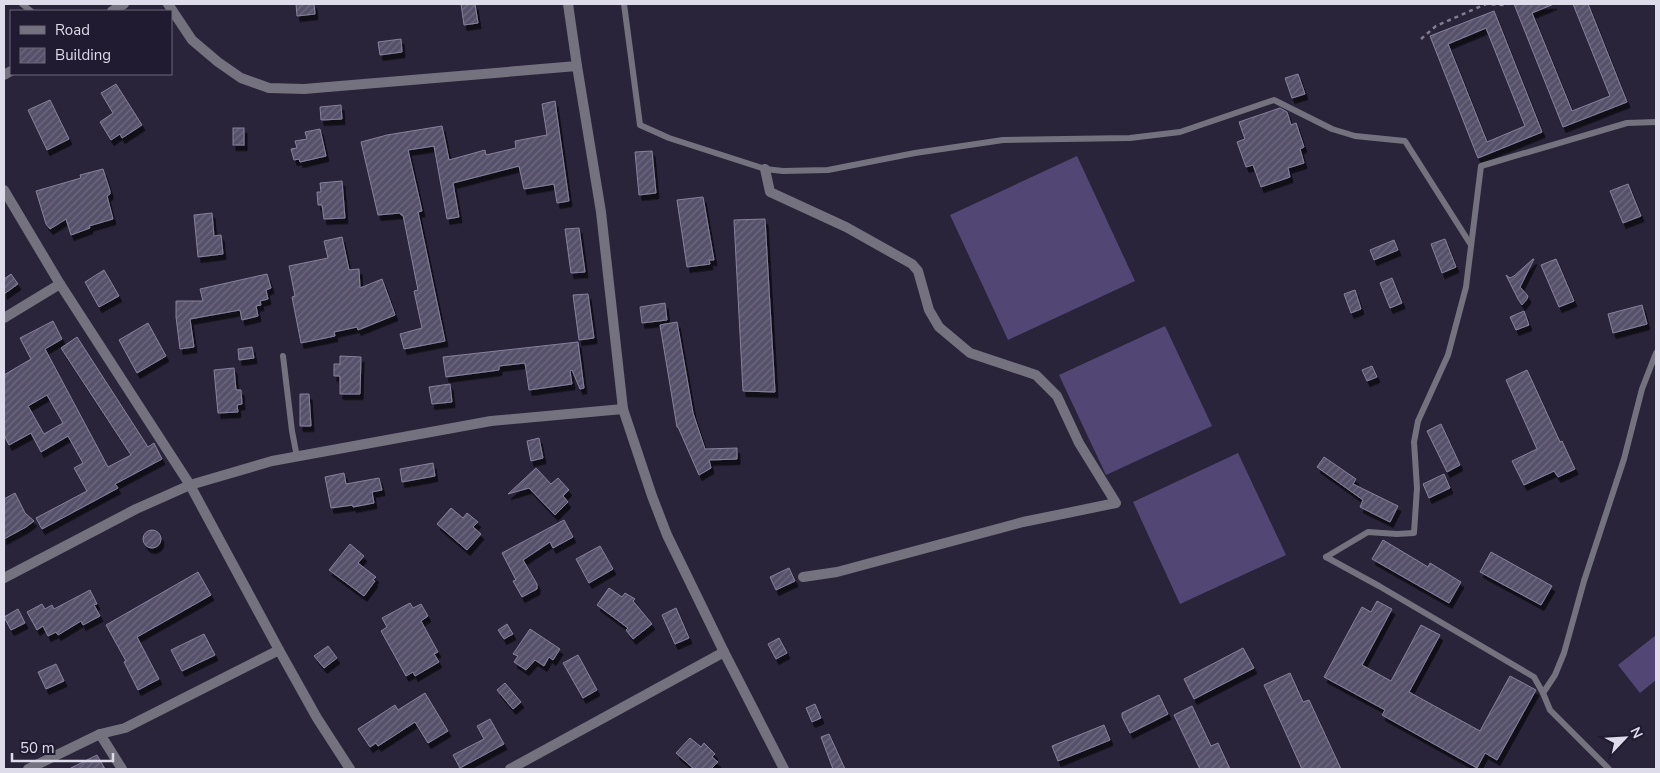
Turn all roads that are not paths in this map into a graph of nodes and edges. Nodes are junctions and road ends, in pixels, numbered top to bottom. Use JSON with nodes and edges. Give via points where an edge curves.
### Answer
{"nodes":[{"id":1,"x":168,"y":4,"type":"edge"},
{"id":2,"x":568,"y":4,"type":"edge"},
{"id":3,"x":624,"y":4,"type":"edge"},
{"id":4,"x":577,"y":66,"type":"junction"},
{"id":5,"x":1656,"y":122,"type":"edge"},
{"id":6,"x":765,"y":169,"type":"junction"},
{"id":7,"x":4,"y":190,"type":"edge"},
{"id":8,"x":1471,"y":244,"type":"junction"},
{"id":9,"x":60,"y":284,"type":"junction"},
{"id":10,"x":4,"y":318,"type":"edge"},
{"id":11,"x":1656,"y":353,"type":"edge"},
{"id":12,"x":283,"y":356,"type":"dead end"},
{"id":13,"x":623,"y":409,"type":"junction"},
{"id":14,"x":297,"y":457,"type":"junction"},
{"id":15,"x":190,"y":485,"type":"junction"},
{"id":16,"x":803,"y":577,"type":"dead end"},
{"id":17,"x":4,"y":578,"type":"edge"},
{"id":18,"x":279,"y":650,"type":"junction"},
{"id":19,"x":724,"y":652,"type":"junction"},
{"id":20,"x":1543,"y":693,"type":"junction"},
{"id":21,"x":100,"y":734,"type":"junction"},
{"id":22,"x":28,"y":769,"type":"edge"},
{"id":23,"x":122,"y":769,"type":"edge"},
{"id":24,"x":350,"y":769,"type":"edge"},
{"id":25,"x":510,"y":769,"type":"edge"},
{"id":26,"x":784,"y":769,"type":"edge"},
{"id":27,"x":1609,"y":769,"type":"edge"}],
"edges":[{"from":1,"to":4,"type":"street","via":[[192,40],[218,62],[241,78],[269,88],[304,89]]},
{"from":2,"to":4,"type":"street"},
{"from":3,"to":6,"type":"lane","via":[[640,125],[668,138]]},
{"from":4,"to":13,"type":"street","via":[[601,212]]},
{"from":5,"to":8,"type":"lane","via":[[1627,123],[1481,166]]},
{"from":6,"to":8,"type":"lane","via":[[828,170],[1003,140],[1130,138],[1180,132],[1274,100],[1340,132],[1405,141]]},
{"from":6,"to":16,"type":"street","via":[[770,192],[846,227],[912,264],[918,271],[929,310],[939,327],[970,353],[1036,375],[1057,396],[1079,443],[1116,503],[1023,522],[837,572]]},
{"from":7,"to":9,"type":"street"},
{"from":8,"to":20,"type":"lane","via":[[1466,287],[1448,355],[1418,421],[1414,442],[1417,488],[1414,533],[1368,532],[1326,557],[1534,677]]},
{"from":9,"to":10,"type":"street"},
{"from":9,"to":15,"type":"street"},
{"from":11,"to":20,"type":"lane","via":[[1642,389],[1624,460],[1564,653]]},
{"from":12,"to":14,"type":"lane"},
{"from":13,"to":14,"type":"street","via":[[491,421]]},
{"from":13,"to":19,"type":"street","via":[[668,535]]},
{"from":14,"to":15,"type":"street"},
{"from":15,"to":17,"type":"street","via":[[136,509]]},
{"from":15,"to":18,"type":"street"},
{"from":18,"to":21,"type":"street","via":[[125,728]]},
{"from":18,"to":24,"type":"street"},
{"from":19,"to":25,"type":"street"},
{"from":19,"to":26,"type":"street"},
{"from":20,"to":27,"type":"lane","via":[[1550,710]]},
{"from":21,"to":22,"type":"street"},
{"from":21,"to":23,"type":"street"}]}
